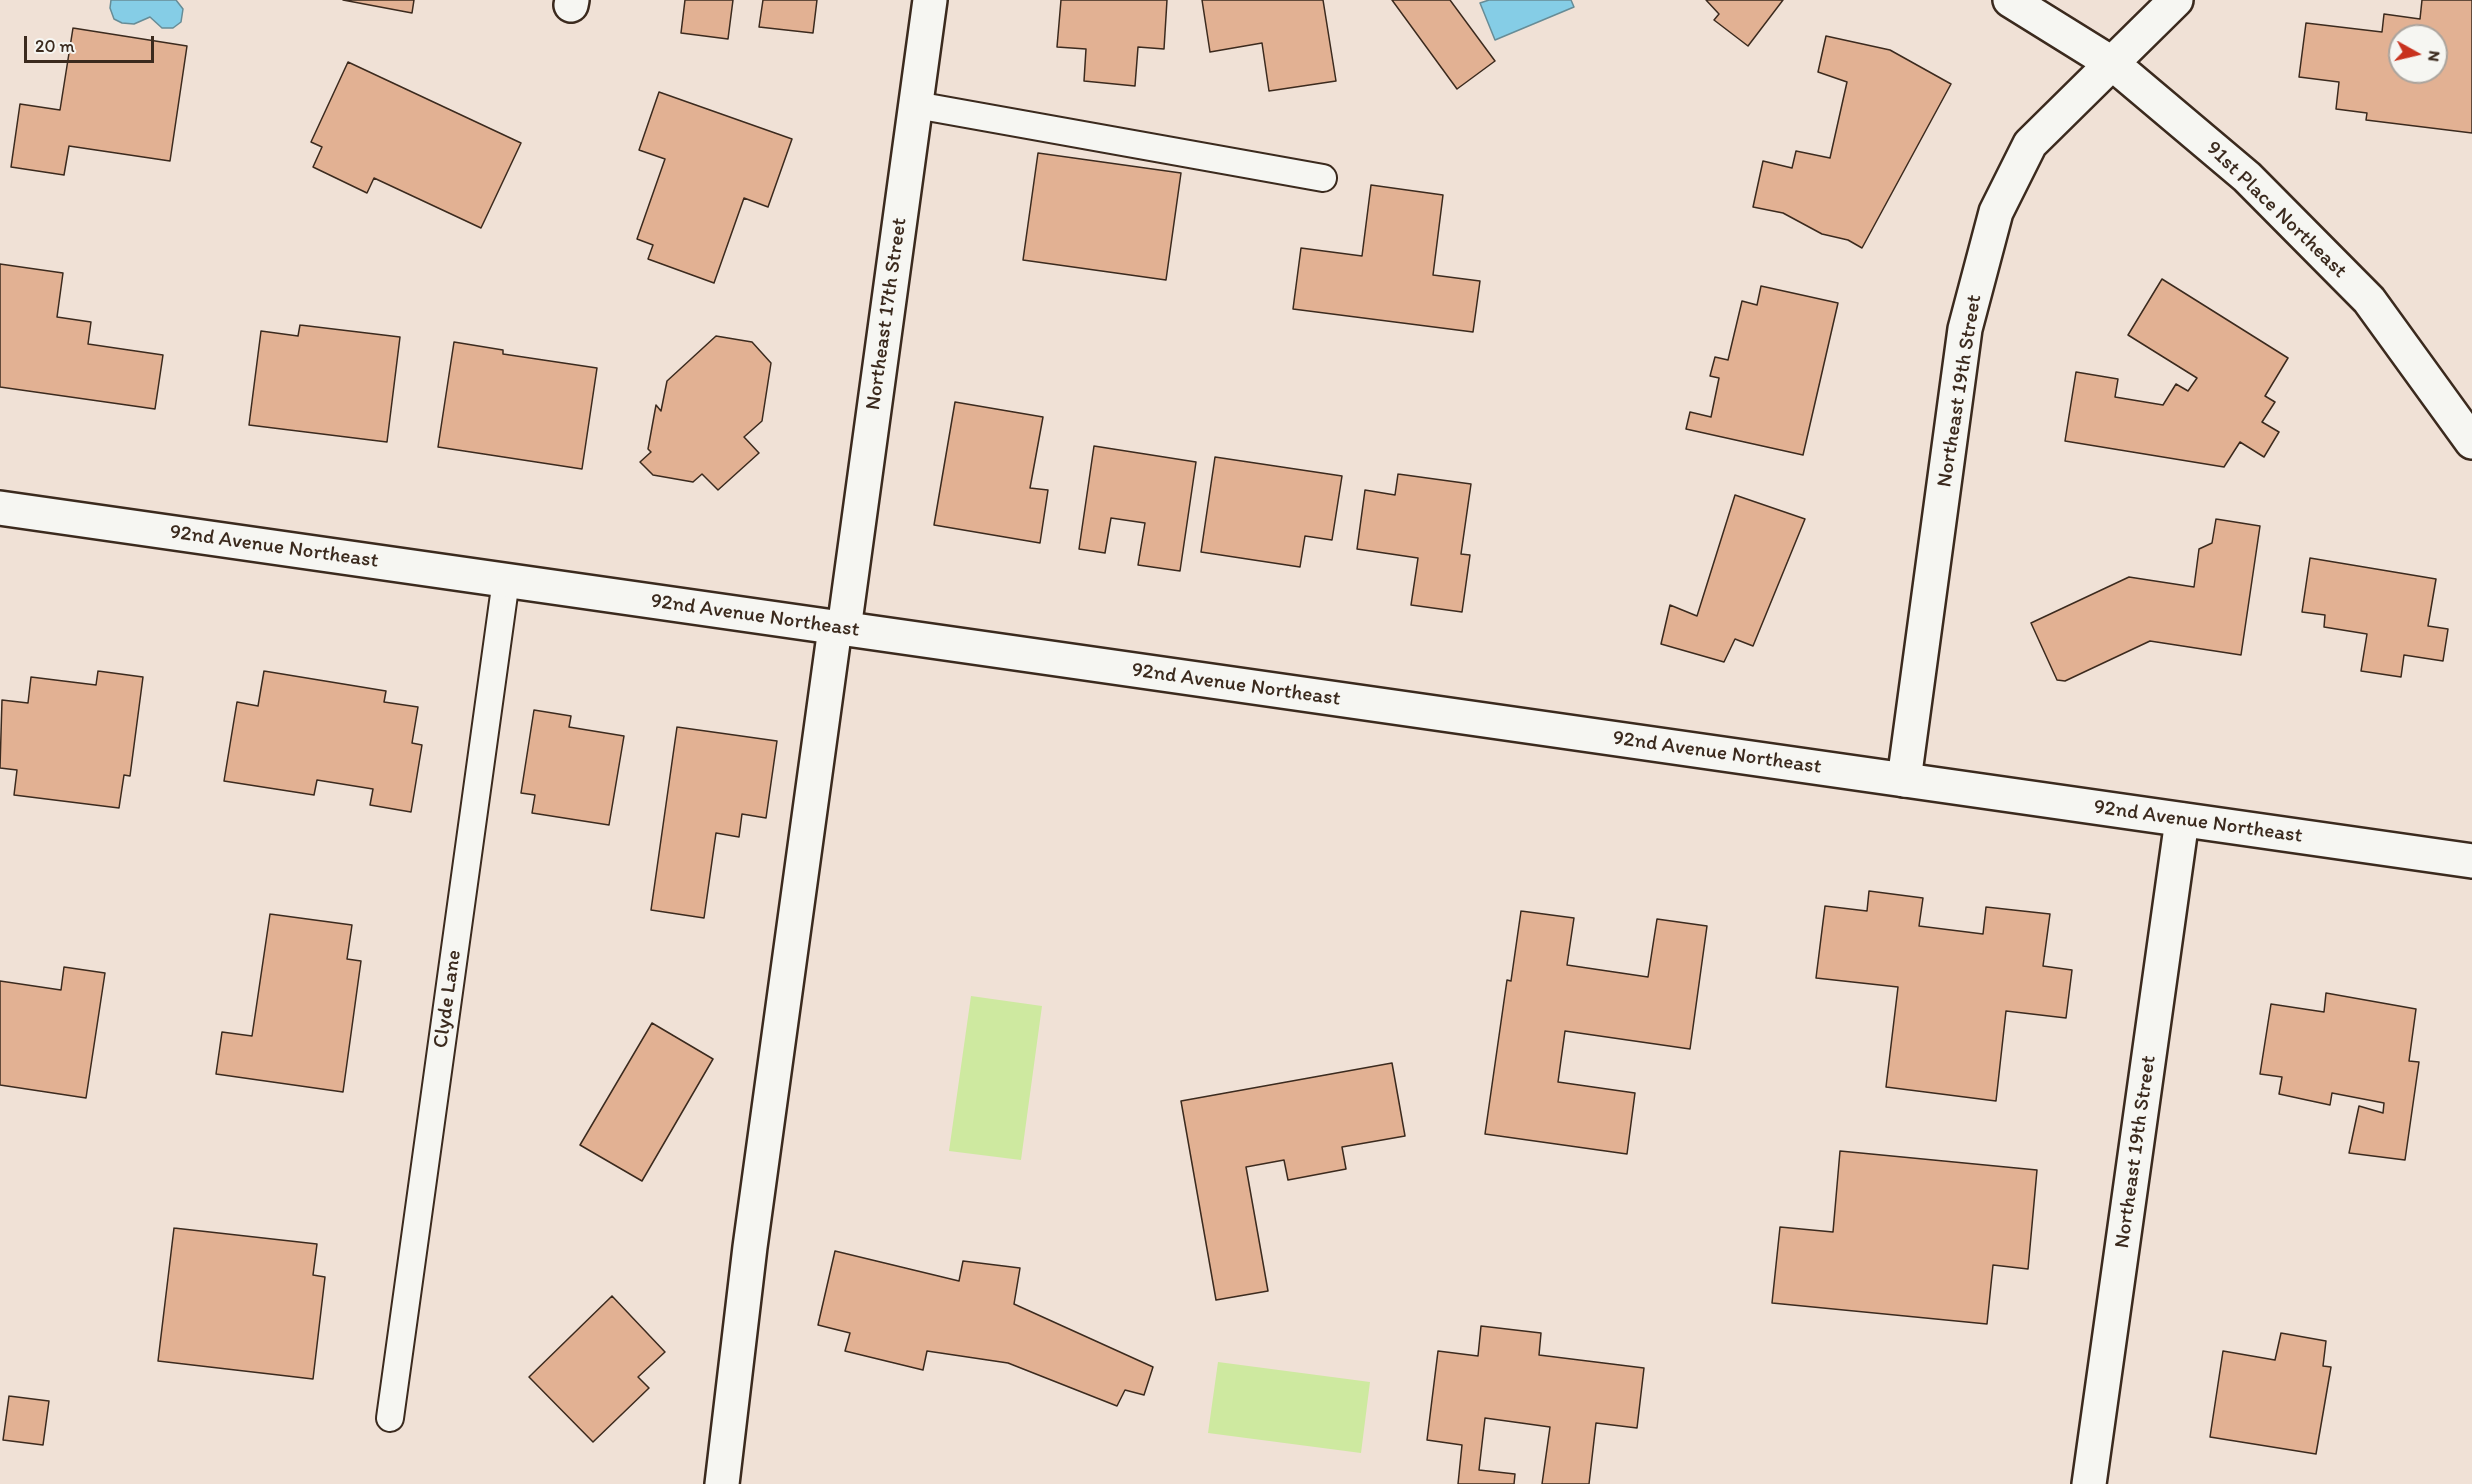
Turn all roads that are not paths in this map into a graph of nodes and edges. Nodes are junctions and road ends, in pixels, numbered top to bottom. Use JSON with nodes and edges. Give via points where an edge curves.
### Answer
{"nodes":[{"id":1,"x":930,"y":0,"type":"edge"},
{"id":2,"x":2010,"y":0,"type":"edge"},
{"id":3,"x":2176,"y":0,"type":"edge"},
{"id":4,"x":2113,"y":64,"type":"junction"},
{"id":5,"x":916,"y":105,"type":"junction"},
{"id":6,"x":1323,"y":178,"type":"dead end"},
{"id":7,"x":2472,"y":442,"type":"edge"},
{"id":8,"x":0,"y":511,"type":"edge"},
{"id":9,"x":506,"y":580,"type":"junction"},
{"id":10,"x":839,"y":628,"type":"junction"},
{"id":11,"x":1904,"y":780,"type":"junction"},
{"id":12,"x":2182,"y":820,"type":"junction"},
{"id":13,"x":2472,"y":861,"type":"edge"},
{"id":14,"x":390,"y":1418,"type":"dead end"},
{"id":15,"x":722,"y":1484,"type":"edge"},
{"id":16,"x":2089,"y":1484,"type":"edge"}],
"edges":[{"from":1,"to":5,"type":"street","name":"Northeast 17th Street"},
{"from":2,"to":4,"type":"street","name":"91st Place Northeast"},
{"from":3,"to":4,"type":"street","name":"Northeast 19th Street"},
{"from":4,"to":7,"type":"street","name":"91st Place Northeast","via":[[2247,177],[2369,300]]},
{"from":4,"to":11,"type":"street","name":"Northeast 19th Street","via":[[2030,144],[1996,212],[1965,329]]},
{"from":5,"to":6,"type":"lane"},
{"from":5,"to":10,"type":"street","name":"Northeast 17th Street"},
{"from":8,"to":9,"type":"street","name":"92nd Avenue Northeast"},
{"from":9,"to":10,"type":"street","name":"92nd Avenue Northeast"},
{"from":9,"to":14,"type":"lane","name":"Clyde Lane"},
{"from":10,"to":11,"type":"street","name":"92nd Avenue Northeast"},
{"from":10,"to":15,"type":"street","name":"Northeast 17th Street","via":[[750,1247]]},
{"from":11,"to":12,"type":"street","name":"92nd Avenue Northeast"},
{"from":12,"to":13,"type":"street","name":"92nd Avenue Northeast"},
{"from":12,"to":16,"type":"street","name":"Northeast 19th Street"}]}
